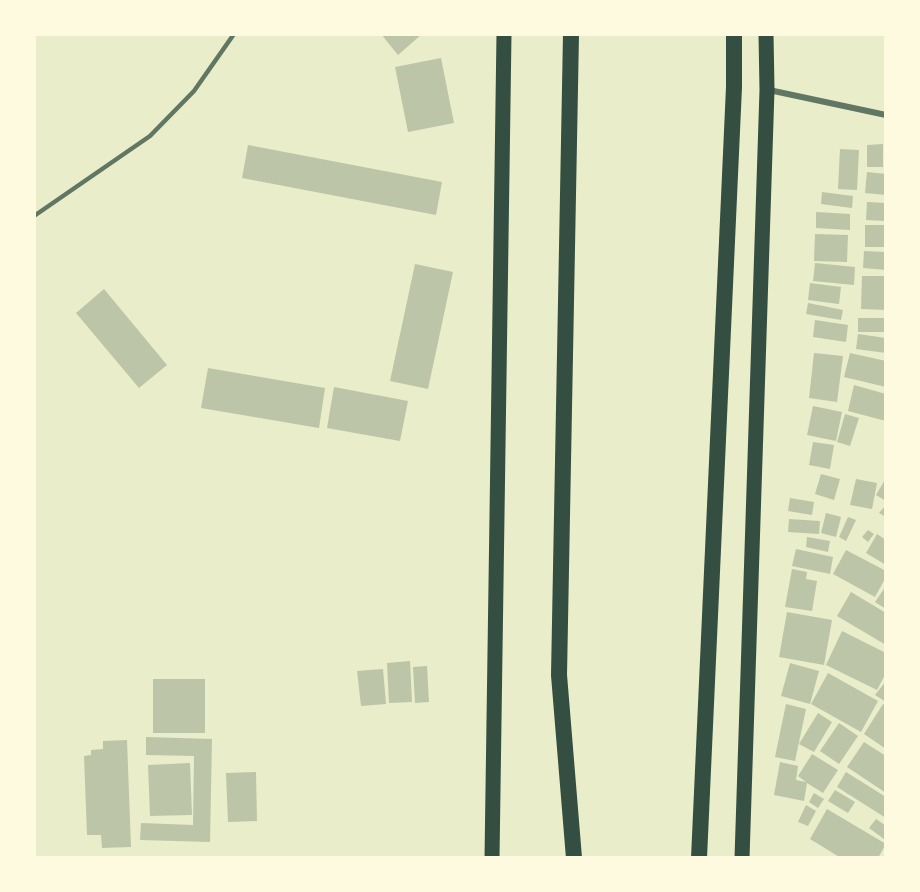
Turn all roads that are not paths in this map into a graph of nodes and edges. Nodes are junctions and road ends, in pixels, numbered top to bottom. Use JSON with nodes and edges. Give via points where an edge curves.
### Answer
{"nodes":[{"id":1,"x":234,"y":34,"type":"edge"},
{"id":2,"x":504,"y":34,"type":"edge"},
{"id":3,"x":571,"y":34,"type":"edge"},
{"id":4,"x":734,"y":34,"type":"edge"},
{"id":5,"x":766,"y":34,"type":"edge"},
{"id":6,"x":767,"y":90,"type":"junction"},
{"id":7,"x":885,"y":116,"type":"edge"},
{"id":8,"x":34,"y":216,"type":"edge"},
{"id":9,"x":492,"y":858,"type":"edge"},
{"id":10,"x":574,"y":858,"type":"edge"},
{"id":11,"x":699,"y":858,"type":"edge"},
{"id":12,"x":742,"y":858,"type":"edge"}],
"edges":[{"from":1,"to":8,"type":"lane","via":[[194,91],[150,136]]},
{"from":2,"to":9,"type":"main road"},
{"from":3,"to":10,"type":"highway","via":[[559,675]]},
{"from":4,"to":11,"type":"highway"},
{"from":5,"to":6,"type":"main road"},
{"from":6,"to":7,"type":"street"},
{"from":6,"to":12,"type":"main road"}]}
